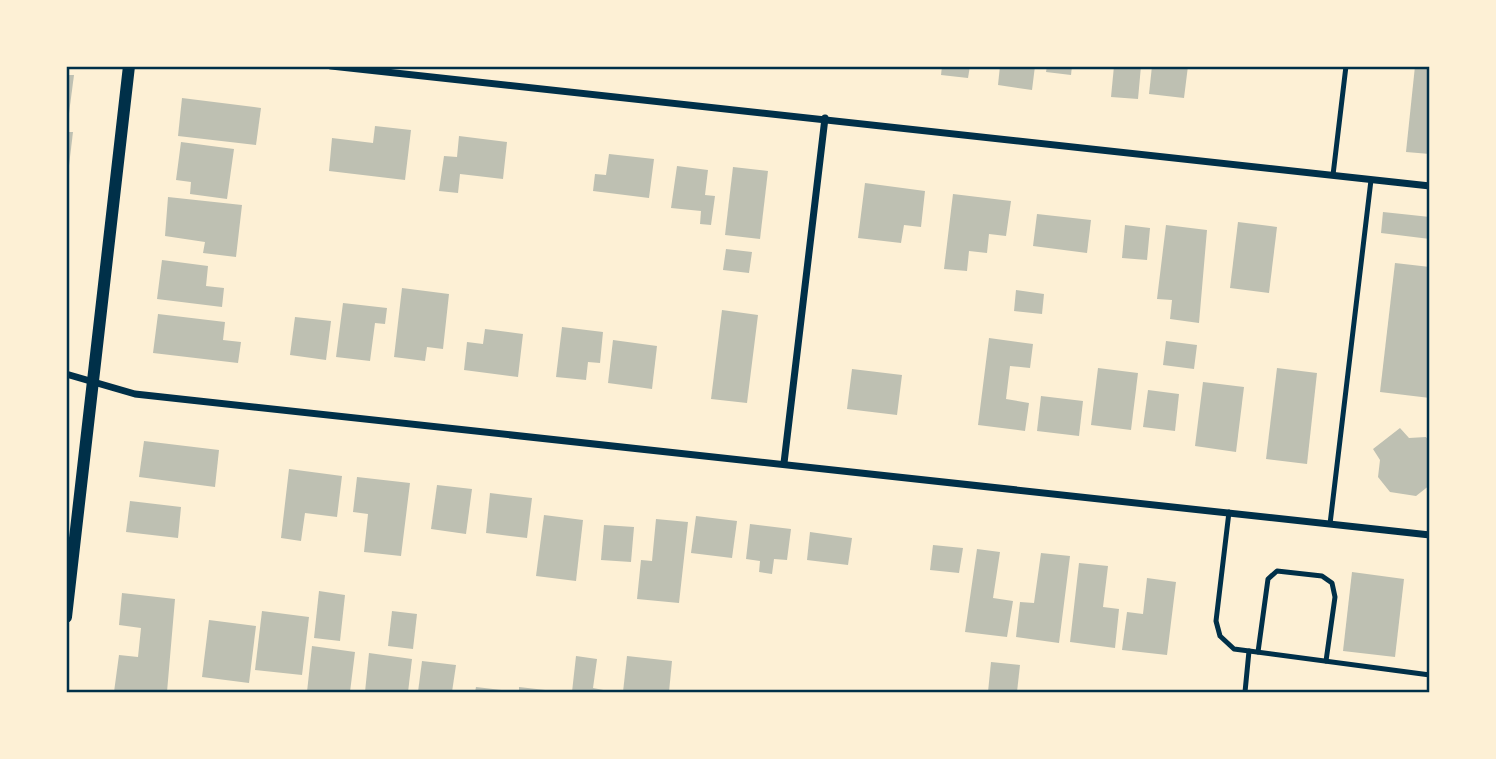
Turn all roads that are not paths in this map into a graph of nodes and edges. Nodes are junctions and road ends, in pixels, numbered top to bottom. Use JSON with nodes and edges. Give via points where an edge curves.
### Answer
{"nodes":[{"id":1,"x":129,"y":66,"type":"edge"},
{"id":2,"x":331,"y":66,"type":"edge"},
{"id":3,"x":1346,"y":66,"type":"edge"},
{"id":4,"x":825,"y":118,"type":"junction"},
{"id":5,"x":1333,"y":175,"type":"junction"},
{"id":6,"x":1371,"y":180,"type":"junction"},
{"id":7,"x":1430,"y":186,"type":"edge"},
{"id":8,"x":66,"y":374,"type":"edge"},
{"id":9,"x":93,"y":382,"type":"junction"},
{"id":10,"x":784,"y":463,"type":"junction"},
{"id":11,"x":1229,"y":512,"type":"junction"},
{"id":12,"x":1331,"y":524,"type":"junction"},
{"id":13,"x":1430,"y":535,"type":"edge"},
{"id":14,"x":68,"y":586,"type":"edge"},
{"id":15,"x":66,"y":617,"type":"edge"},
{"id":16,"x":1249,"y":651,"type":"junction"},
{"id":17,"x":1258,"y":652,"type":"junction"},
{"id":18,"x":1326,"y":661,"type":"junction"},
{"id":19,"x":1430,"y":675,"type":"edge"},
{"id":20,"x":1245,"y":692,"type":"edge"}],
"edges":[{"from":1,"to":9,"type":"street"},
{"from":2,"to":4,"type":"street"},
{"from":3,"to":5,"type":"lane"},
{"from":4,"to":5,"type":"street"},
{"from":4,"to":10,"type":"street"},
{"from":5,"to":6,"type":"street"},
{"from":6,"to":7,"type":"street"},
{"from":6,"to":12,"type":"lane"},
{"from":8,"to":9,"type":"street"},
{"from":9,"to":10,"type":"street","via":[[135,394]]},
{"from":9,"to":14,"type":"street"},
{"from":10,"to":11,"type":"street"},
{"from":11,"to":12,"type":"street"},
{"from":11,"to":16,"type":"lane","via":[[1216,621],[1220,636],[1234,649]]},
{"from":12,"to":13,"type":"street"},
{"from":14,"to":15,"type":"street"},
{"from":16,"to":17,"type":"lane"},
{"from":16,"to":20,"type":"lane"},
{"from":17,"to":18,"type":"lane"},
{"from":17,"to":18,"type":"lane","via":[[1268,579],[1277,571],[1322,576],[1332,583],[1335,597]]},
{"from":18,"to":19,"type":"lane"}]}
